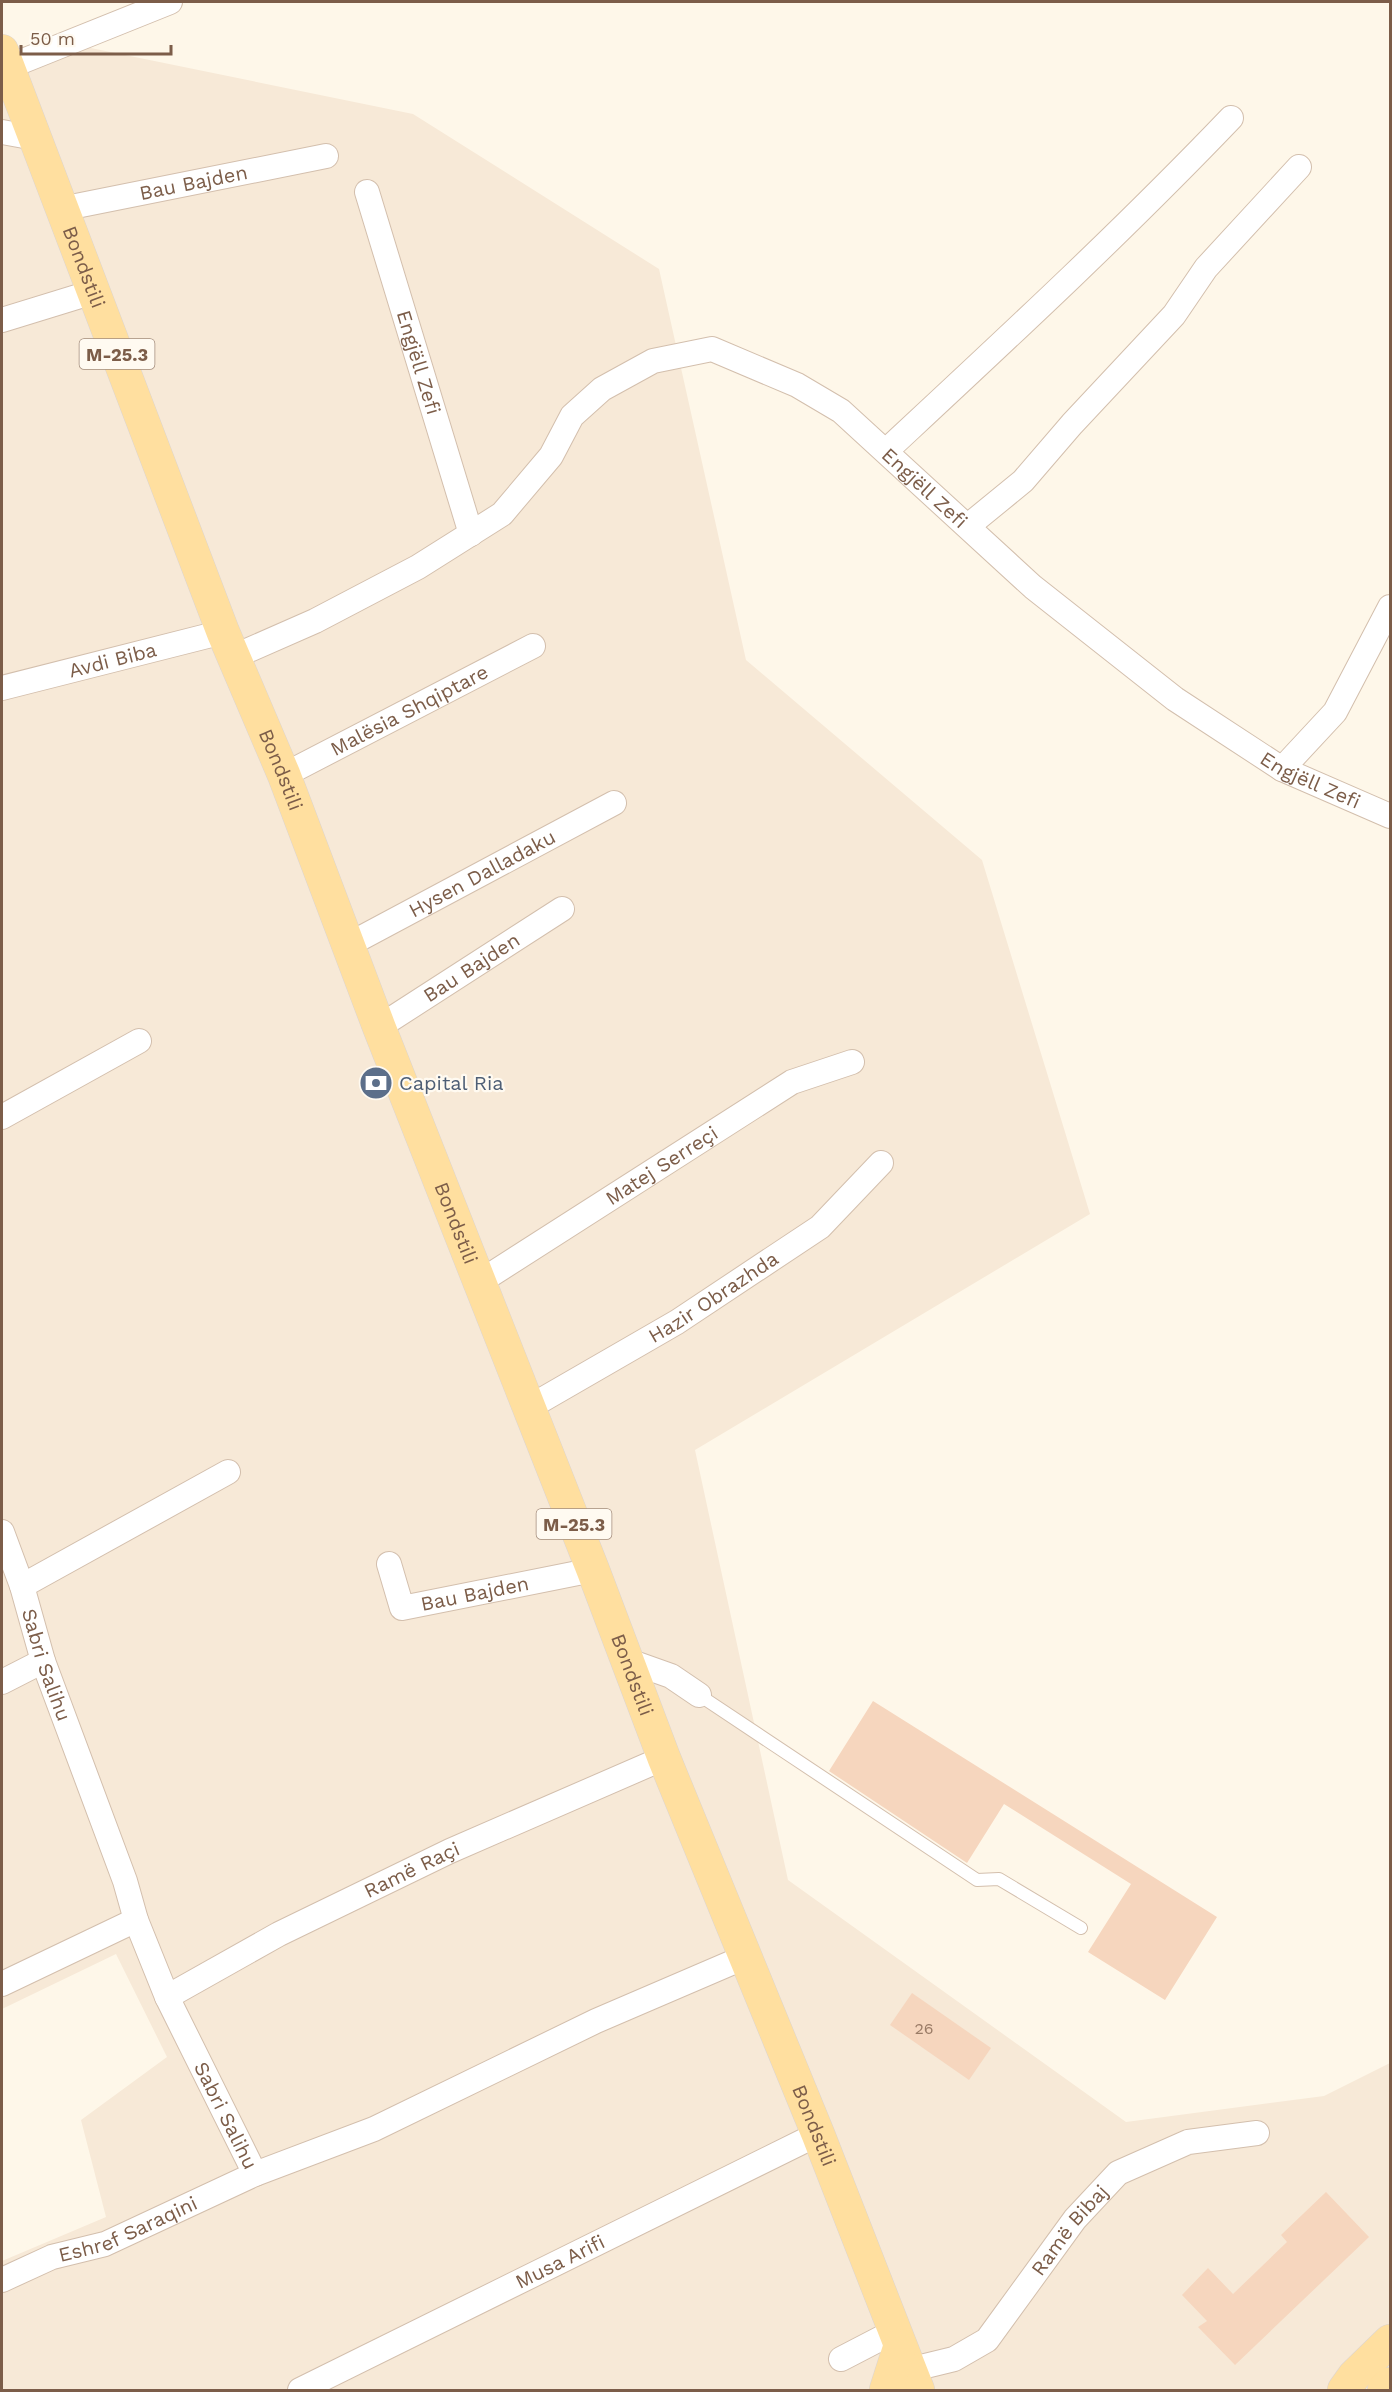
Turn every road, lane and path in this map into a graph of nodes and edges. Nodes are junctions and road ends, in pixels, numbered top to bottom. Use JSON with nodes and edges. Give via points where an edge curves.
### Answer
{"nodes":[{"id":1,"x":170,"y":2,"type":"edge"},
{"id":2,"x":5,"y":59,"type":"edge"},
{"id":3,"x":1231,"y":118,"type":"dead end"},
{"id":4,"x":2,"y":132,"type":"edge"},
{"id":5,"x":34,"y":138,"type":"junction"},
{"id":6,"x":326,"y":156,"type":"dead end"},
{"id":7,"x":1299,"y":167,"type":"dead end"},
{"id":8,"x":367,"y":192,"type":"dead end"},
{"id":9,"x":61,"y":209,"type":"junction"},
{"id":10,"x":93,"y":292,"type":"junction"},
{"id":11,"x":2,"y":320,"type":"edge"},
{"id":12,"x":886,"y":451,"type":"junction"},
{"id":13,"x":968,"y":526,"type":"junction"},
{"id":14,"x":471,"y":534,"type":"junction"},
{"id":15,"x":1390,"y":607,"type":"edge"},
{"id":16,"x":228,"y":644,"type":"junction"},
{"id":17,"x":533,"y":646,"type":"dead end"},
{"id":18,"x":2,"y":688,"type":"edge"},
{"id":19,"x":1282,"y":769,"type":"junction"},
{"id":20,"x":284,"y":775,"type":"junction"},
{"id":21,"x":614,"y":803,"type":"dead end"},
{"id":22,"x":1390,"y":816,"type":"edge"},
{"id":23,"x":562,"y":909,"type":"dead end"},
{"id":24,"x":348,"y":945,"type":"junction"},
{"id":25,"x":379,"y":1027,"type":"junction"},
{"id":26,"x":139,"y":1041,"type":"dead end"},
{"id":27,"x":852,"y":1062,"type":"dead end"},
{"id":28,"x":2,"y":1117,"type":"edge"},
{"id":29,"x":881,"y":1163,"type":"dead end"},
{"id":30,"x":478,"y":1283,"type":"junction"},
{"id":31,"x":528,"y":1408,"type":"junction"},
{"id":32,"x":228,"y":1472,"type":"dead end"},
{"id":33,"x":2,"y":1532,"type":"edge"},
{"id":34,"x":389,"y":1564,"type":"dead end"},
{"id":35,"x":593,"y":1570,"type":"junction"},
{"id":36,"x":22,"y":1586,"type":"junction"},
{"id":37,"x":626,"y":1660,"type":"junction"},
{"id":38,"x":43,"y":1661,"type":"junction"},
{"id":39,"x":2,"y":1682,"type":"edge"},
{"id":40,"x":699,"y":1695,"type":"joint"},
{"id":41,"x":663,"y":1758,"type":"junction"},
{"id":42,"x":136,"y":1920,"type":"junction"},
{"id":43,"x":1081,"y":1928,"type":"dead end"},
{"id":44,"x":745,"y":1957,"type":"junction"},
{"id":45,"x":2,"y":1984,"type":"edge"},
{"id":46,"x":167,"y":1997,"type":"junction"},
{"id":47,"x":1257,"y":2133,"type":"dead end"},
{"id":48,"x":818,"y":2134,"type":"junction"},
{"id":49,"x":255,"y":2174,"type":"junction"},
{"id":50,"x":2,"y":2280,"type":"edge"},
{"id":51,"x":1390,"y":2341,"type":"edge"},
{"id":52,"x":841,"y":2359,"type":"dead end"},
{"id":53,"x":901,"y":2366,"type":"edge"},
{"id":54,"x":1390,"y":2384,"type":"edge"},
{"id":55,"x":300,"y":2391,"type":"edge"},
{"id":56,"x":1344,"y":2391,"type":"edge"},
{"id":57,"x":1384,"y":2391,"type":"edge"}],
"edges":[{"from":1,"to":2,"type":"street"},
{"from":2,"to":5,"type":"main road","name":"Bondstili","number":"M-25.3"},
{"from":3,"to":12,"type":"street","via":[[1026,322]]},
{"from":4,"to":5,"type":"street"},
{"from":5,"to":9,"type":"main road","name":"Bondstili","number":"M-25.3"},
{"from":6,"to":9,"type":"street","name":"Bau Bajden"},
{"from":7,"to":13,"type":"street","via":[[1206,268],[1174,315],[1023,481]]},
{"from":8,"to":14,"type":"street","name":"Engjëll Zefi"},
{"from":9,"to":10,"type":"main road","name":"Bondstili","number":"M-25.3"},
{"from":10,"to":11,"type":"street"},
{"from":10,"to":16,"type":"main road","name":"Bondstili","number":"M-25.3"},
{"from":12,"to":13,"type":"street","name":"Engjëll Zefi"},
{"from":12,"to":14,"type":"street","name":"Engjëll Zefi","via":[[841,411],[797,385],[711,349],[653,361],[602,389],[572,416],[551,456],[502,514]]},
{"from":13,"to":19,"type":"street","name":"Engjëll Zefi","via":[[1033,587],[1166,692]]},
{"from":14,"to":16,"type":"street","name":"Engjëll Zefi","via":[[418,567],[315,621]]},
{"from":15,"to":19,"type":"street","via":[[1335,712]]},
{"from":16,"to":18,"type":"street","name":"Avdi Biba"},
{"from":16,"to":20,"type":"main road","name":"Bondstili","number":"M-25.3"},
{"from":17,"to":20,"type":"street","name":"Malësia Shqiptare"},
{"from":19,"to":22,"type":"street","name":"Engjëll Zefi"},
{"from":20,"to":24,"type":"main road","name":"Bondstili","number":"M-25.3"},
{"from":21,"to":24,"type":"street","name":"Hysen Dalladaku"},
{"from":23,"to":25,"type":"street","name":"Bau Bajden"},
{"from":24,"to":25,"type":"main road","name":"Bondstili","number":"M-25.3"},
{"from":25,"to":30,"type":"main road","name":"Bondstili","number":"M-25.3"},
{"from":26,"to":28,"type":"street"},
{"from":27,"to":30,"type":"street","name":"Matej Serreçi","via":[[792,1082]]},
{"from":29,"to":31,"type":"street","name":"Hazir Obrazhda","via":[[820,1227],[677,1322]]},
{"from":30,"to":31,"type":"main road","name":"Bondstili","number":"M-25.3"},
{"from":31,"to":35,"type":"main road","name":"Bondstili","number":"M-25.3"},
{"from":32,"to":36,"type":"street","name":"Sabri Salihu"},
{"from":33,"to":36,"type":"street","name":"Sabri Salihu"},
{"from":34,"to":35,"type":"street","name":"Bau Bajden","via":[[402,1608]]},
{"from":35,"to":37,"type":"main road","name":"Bondstili","number":"M-25.3"},
{"from":36,"to":38,"type":"street","name":"Sabri Salihu"},
{"from":37,"to":40,"type":"street","via":[[671,1676]]},
{"from":37,"to":41,"type":"main road","name":"Bondstili","number":"M-25.3"},
{"from":38,"to":39,"type":"street"},
{"from":38,"to":42,"type":"street","name":"Sabri Salihu"},
{"from":40,"to":43,"type":"lane","via":[[976,1880],[999,1879]]},
{"from":41,"to":44,"type":"main road","name":"Bondstili","number":"M-25.3"},
{"from":41,"to":46,"type":"street","name":"Ramë Raçi","via":[[450,1851],[279,1934]]},
{"from":42,"to":45,"type":"street"},
{"from":42,"to":46,"type":"street","name":"Sabri Salihu"},
{"from":44,"to":48,"type":"main road","name":"Bondstili","number":"M-25.3"},
{"from":44,"to":49,"type":"street","name":"Sabri Salihu","via":[[596,2021],[374,2129]]},
{"from":46,"to":49,"type":"street","name":"Sabri Salihu"},
{"from":47,"to":53,"type":"street","name":"Ramë Bibaj","via":[[1188,2142],[1118,2173],[1075,2219],[987,2340],[954,2359]]},
{"from":48,"to":53,"type":"main road","name":"Bondstili","number":"M-25.3"},
{"from":48,"to":55,"type":"street","name":"Musa Arifi"},
{"from":49,"to":50,"type":"street","name":"Eshref Saraqini","via":[[105,2244],[52,2257]]},
{"from":51,"to":56,"type":"main road"},
{"from":52,"to":53,"type":"street"},
{"from":54,"to":57,"type":"main road"}]}
